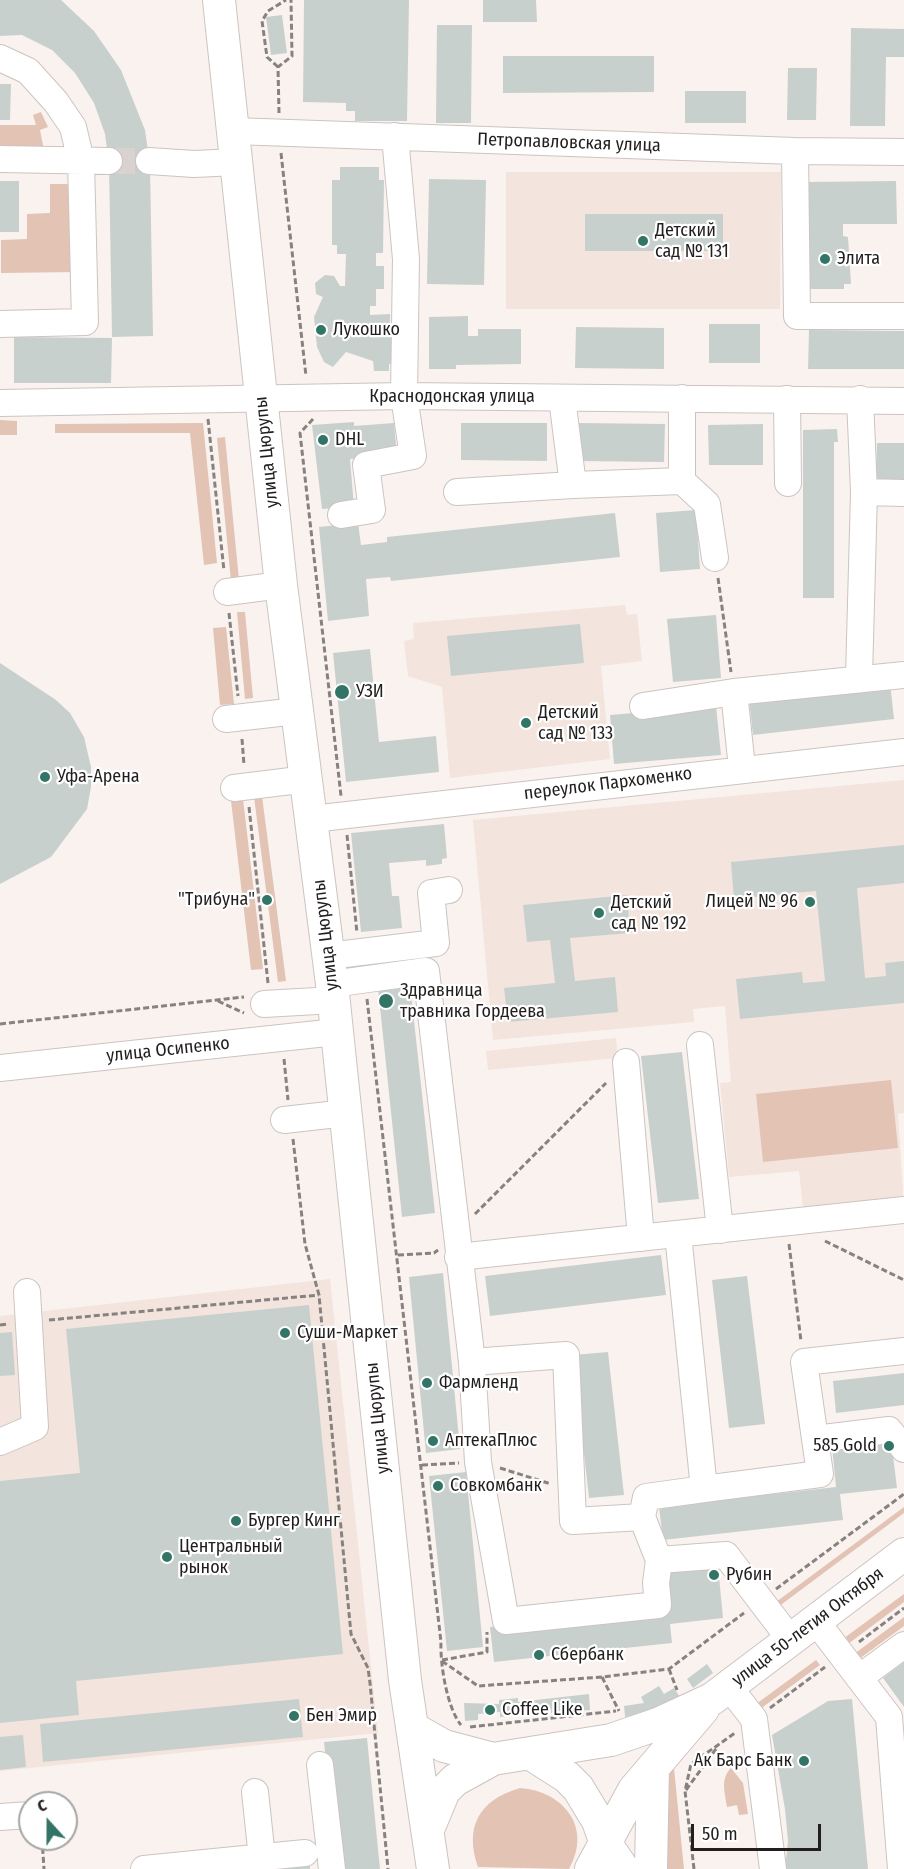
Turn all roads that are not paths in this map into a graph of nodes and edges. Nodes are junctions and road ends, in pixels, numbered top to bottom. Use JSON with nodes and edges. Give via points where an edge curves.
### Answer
{"nodes":[{"id":1,"x":219,"y":0,"type":"edge"},
{"id":2,"x":0,"y":58,"type":"edge"},
{"id":3,"x":234,"y":131,"type":"junction"},
{"id":4,"x":395,"y":136,"type":"junction"},
{"id":5,"x":795,"y":151,"type":"junction"},
{"id":6,"x":904,"y":153,"type":"edge"},
{"id":7,"x":0,"y":159,"type":"edge"},
{"id":8,"x":81,"y":161,"type":"junction"},
{"id":9,"x":109,"y":161,"type":"tunnel mouth"},
{"id":10,"x":149,"y":161,"type":"tunnel mouth"},
{"id":11,"x":237,"y":162,"type":"junction"},
{"id":12,"x":904,"y":316,"type":"edge"},
{"id":13,"x":0,"y":324,"type":"edge"},
{"id":14,"x":404,"y":396,"type":"junction"},
{"id":15,"x":562,"y":398,"type":"junction"},
{"id":16,"x":682,"y":398,"type":"junction"},
{"id":17,"x":261,"y":399,"type":"junction"},
{"id":18,"x":787,"y":399,"type":"junction"},
{"id":19,"x":860,"y":399,"type":"junction"},
{"id":20,"x":904,"y":401,"type":"edge"},
{"id":21,"x":0,"y":403,"type":"edge"},
{"id":22,"x":682,"y":481,"type":"junction"},
{"id":23,"x":788,"y":483,"type":"dead end"},
{"id":24,"x":573,"y":485,"type":"junction"},
{"id":25,"x":457,"y":492,"type":"dead end"},
{"id":26,"x":864,"y":492,"type":"junction"},
{"id":27,"x":904,"y":494,"type":"edge"},
{"id":28,"x":341,"y":515,"type":"dead end"},
{"id":29,"x":715,"y":558,"type":"road end"},
{"id":30,"x":281,"y":585,"type":"junction"},
{"id":31,"x":227,"y":592,"type":"road end"},
{"id":32,"x":904,"y":675,"type":"edge"},
{"id":33,"x":859,"y":677,"type":"junction"},
{"id":34,"x":734,"y":692,"type":"junction"},
{"id":35,"x":644,"y":706,"type":"dead end"},
{"id":36,"x":297,"y":711,"type":"junction"},
{"id":37,"x":233,"y":719,"type":"road end"},
{"id":38,"x":904,"y":752,"type":"edge"},
{"id":39,"x":742,"y":768,"type":"junction"},
{"id":40,"x":307,"y":779,"type":"junction"},
{"id":41,"x":240,"y":787,"type":"road end"},
{"id":42,"x":312,"y":819,"type":"junction"},
{"id":43,"x":449,"y":890,"type":"dead end"},
{"id":44,"x":331,"y":980,"type":"junction"},
{"id":45,"x":268,"y":1001,"type":"road end"},
{"id":46,"x":336,"y":1032,"type":"junction"},
{"id":47,"x":700,"y":1045,"type":"dead end"},
{"id":48,"x":626,"y":1062,"type":"road end"},
{"id":49,"x":0,"y":1068,"type":"edge"},
{"id":50,"x":346,"y":1113,"type":"junction"},
{"id":51,"x":287,"y":1120,"type":"road end"},
{"id":52,"x":904,"y":1210,"type":"edge"},
{"id":53,"x":720,"y":1230,"type":"junction"},
{"id":54,"x":678,"y":1234,"type":"junction"},
{"id":55,"x":641,"y":1238,"type":"junction"},
{"id":56,"x":457,"y":1245,"type":"junction"},
{"id":57,"x":27,"y":1292,"type":"dead end"},
{"id":58,"x":904,"y":1351,"type":"edge"},
{"id":59,"x":472,"y":1362,"type":"junction"},
{"id":60,"x":815,"y":1438,"type":"junction"},
{"id":61,"x":0,"y":1442,"type":"edge"},
{"id":62,"x":904,"y":1449,"type":"edge"},
{"id":63,"x":704,"y":1489,"type":"junction"},
{"id":64,"x":642,"y":1517,"type":"junction"},
{"id":65,"x":904,"y":1554,"type":"edge"},
{"id":66,"x":658,"y":1560,"type":"junction"},
{"id":67,"x":815,"y":1620,"type":"junction"},
{"id":68,"x":790,"y":1639,"type":"junction"},
{"id":69,"x":904,"y":1645,"type":"edge"},
{"id":70,"x":858,"y":1678,"type":"junction"},
{"id":71,"x":720,"y":1693,"type":"junction"},
{"id":72,"x":414,"y":1729,"type":"junction"},
{"id":73,"x":898,"y":1748,"type":"edge"},
{"id":74,"x":531,"y":1754,"type":"junction"},
{"id":75,"x":493,"y":1759,"type":"junction"},
{"id":76,"x":320,"y":1766,"type":"dead end"},
{"id":77,"x":653,"y":1768,"type":"junction"},
{"id":78,"x":255,"y":1792,"type":"dead end"},
{"id":79,"x":900,"y":1813,"type":"edge"},
{"id":80,"x":18,"y":1816,"type":"edge"},
{"id":81,"x":0,"y":1817,"type":"edge"},
{"id":82,"x":428,"y":1826,"type":"junction"},
{"id":83,"x":305,"y":1853,"type":"dead end"},
{"id":84,"x":262,"y":1858,"type":"junction"},
{"id":85,"x":605,"y":1863,"type":"edge"},
{"id":86,"x":144,"y":1869,"type":"edge"},
{"id":87,"x":332,"y":1869,"type":"edge"},
{"id":88,"x":433,"y":1869,"type":"edge"},
{"id":89,"x":455,"y":1869,"type":"edge"},
{"id":90,"x":651,"y":1869,"type":"edge"},
{"id":91,"x":773,"y":1869,"type":"edge"},
{"id":92,"x":901,"y":1869,"type":"edge"}],
"edges":[{"from":1,"to":3,"type":"main road","name":"улица Цюрупы"},
{"from":2,"to":8,"type":"street","via":[[28,71],[56,102],[73,127]]},
{"from":3,"to":4,"type":"street","name":"Петропавловская улица"},
{"from":3,"to":11,"type":"main road","name":"улица Цюрупы"},
{"from":4,"to":5,"type":"street","name":"Петропавловская улица"},
{"from":4,"to":14,"type":"street","via":[[406,259]]},
{"from":5,"to":6,"type":"street","name":"Петропавловская улица"},
{"from":5,"to":12,"type":"street","via":[[797,316]]},
{"from":7,"to":8,"type":"street"},
{"from":8,"to":9,"type":"street"},
{"from":8,"to":13,"type":"street","via":[[85,322]]},
{"from":10,"to":11,"type":"street"},
{"from":11,"to":17,"type":"main road","name":"улица Цюрупы"},
{"from":14,"to":15,"type":"street","name":"Краснодонская улица"},
{"from":14,"to":17,"type":"street","name":"Краснодонская улица"},
{"from":14,"to":28,"type":"street","via":[[413,456],[366,465],[372,510]]},
{"from":15,"to":16,"type":"street","name":"Краснодонская улица"},
{"from":15,"to":24,"type":"street"},
{"from":16,"to":18,"type":"street","name":"Краснодонская улица"},
{"from":16,"to":22,"type":"street"},
{"from":17,"to":21,"type":"street","name":"Краснодонская улица","via":[[41,415]]},
{"from":17,"to":30,"type":"main road","name":"улица Цюрупы"},
{"from":18,"to":19,"type":"street","name":"Краснодонская улица"},
{"from":18,"to":23,"type":"street"},
{"from":19,"to":20,"type":"street","name":"Краснодонская улица"},
{"from":19,"to":26,"type":"street"},
{"from":22,"to":24,"type":"street"},
{"from":22,"to":29,"type":"street","via":[[707,504]]},
{"from":24,"to":25,"type":"street"},
{"from":26,"to":27,"type":"street"},
{"from":26,"to":33,"type":"street"},
{"from":30,"to":31,"type":"street"},
{"from":30,"to":36,"type":"main road","name":"улица Цюрупы"},
{"from":32,"to":33,"type":"street"},
{"from":33,"to":34,"type":"street"},
{"from":34,"to":35,"type":"street"},
{"from":34,"to":39,"type":"street"},
{"from":36,"to":37,"type":"street"},
{"from":36,"to":40,"type":"main road","name":"улица Цюрупы"},
{"from":38,"to":39,"type":"street","name":"переулок Пархоменко"},
{"from":39,"to":42,"type":"street","name":"переулок Пархоменко"},
{"from":40,"to":41,"type":"street"},
{"from":40,"to":42,"type":"main road","name":"улица Цюрупы"},
{"from":42,"to":44,"type":"main road","name":"улица Цюрупы"},
{"from":43,"to":44,"type":"street","via":[[430,892],[436,943],[359,951]]},
{"from":44,"to":45,"type":"street"},
{"from":44,"to":46,"type":"main road","name":"улица Цюрупы"},
{"from":44,"to":56,"type":"street","via":[[426,971]]},
{"from":46,"to":49,"type":"street","name":"улица Осипенко"},
{"from":46,"to":50,"type":"main road","name":"улица Цюрупы"},
{"from":47,"to":53,"type":"street"},
{"from":48,"to":55,"type":"street"},
{"from":50,"to":51,"type":"street"},
{"from":50,"to":72,"type":"main road","name":"улица Цюрупы","via":[[405,1680]]},
{"from":52,"to":53,"type":"street"},
{"from":53,"to":54,"type":"street"},
{"from":54,"to":55,"type":"street"},
{"from":54,"to":63,"type":"street"},
{"from":55,"to":56,"type":"street"},
{"from":56,"to":59,"type":"street"},
{"from":57,"to":61,"type":"street","via":[[35,1427]]},
{"from":58,"to":60,"type":"street","via":[[804,1362]]},
{"from":59,"to":64,"type":"street","via":[[566,1355],[573,1521]]},
{"from":59,"to":66,"type":"street","via":[[478,1462],[506,1621],[658,1605]]},
{"from":60,"to":62,"type":"street","via":[[889,1430]]},
{"from":60,"to":63,"type":"street","via":[[820,1474]]},
{"from":63,"to":64,"type":"street","via":[[646,1497]]},
{"from":64,"to":66,"type":"street"},
{"from":65,"to":67,"type":"main road","name":"улица 50-летия Октября"},
{"from":66,"to":68,"type":"street","via":[[726,1555]]},
{"from":67,"to":68,"type":"main road","name":"улица 50-летия Октября"},
{"from":67,"to":70,"type":"street"},
{"from":68,"to":71,"type":"main road","name":"улица 50-летия Октября"},
{"from":69,"to":70,"type":"street"},
{"from":70,"to":73,"type":"street","via":[[889,1717]]},
{"from":71,"to":74,"type":"main road","name":"улица 50-летия Октября","via":[[658,1724],[611,1740]]},
{"from":71,"to":77,"type":"main road","name":"улица 50-летия Октября"},
{"from":71,"to":91,"type":"street","via":[[754,1719]]},
{"from":72,"to":75,"type":"main road","via":[[444,1746]]},
{"from":72,"to":82,"type":"main road","name":"улица Цюрупы"},
{"from":73,"to":79,"type":"street"},
{"from":74,"to":75,"type":"main road","name":"улица 50-летия Октября"},
{"from":74,"to":85,"type":"main road","via":[[578,1788],[598,1821]]},
{"from":75,"to":82,"type":"main road","via":[[455,1780],[444,1791]]},
{"from":76,"to":87,"type":"street"},
{"from":77,"to":85,"type":"main road","name":"улица 50-летия Октября","via":[[634,1790]]},
{"from":77,"to":90,"type":"main road"},
{"from":78,"to":84,"type":"street"},
{"from":79,"to":92,"type":"street"},
{"from":80,"to":81,"type":"street"},
{"from":82,"to":88,"type":"main road","name":"улица Цюрупы"},
{"from":82,"to":89,"type":"main road"},
{"from":83,"to":84,"type":"street"},
{"from":84,"to":86,"type":"street"}]}
